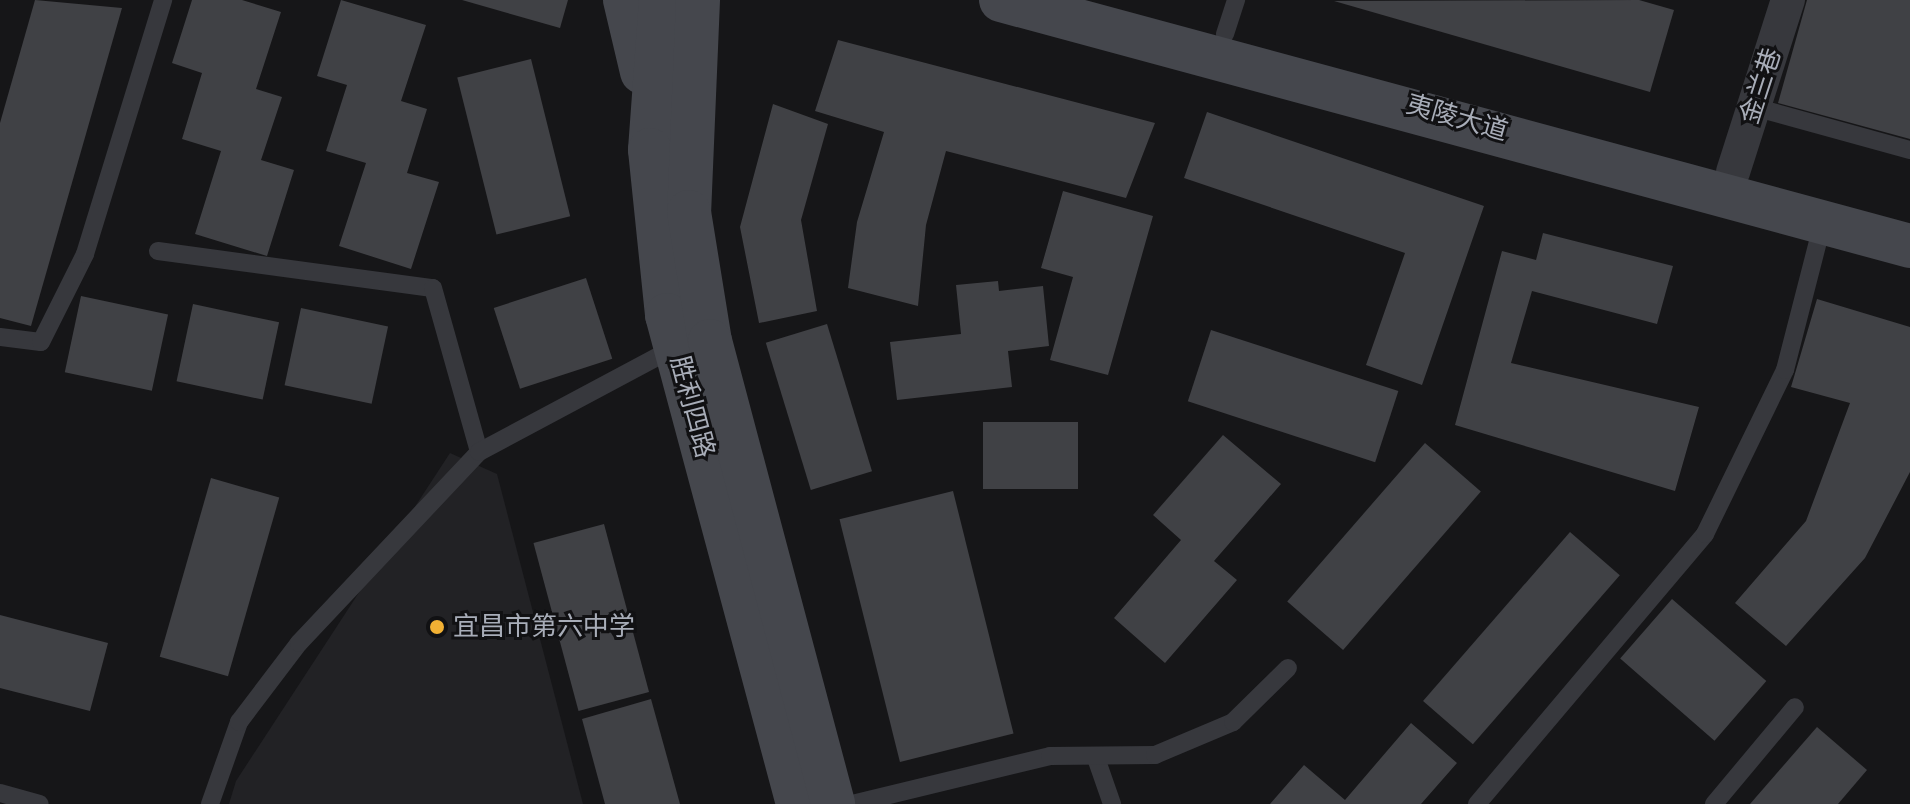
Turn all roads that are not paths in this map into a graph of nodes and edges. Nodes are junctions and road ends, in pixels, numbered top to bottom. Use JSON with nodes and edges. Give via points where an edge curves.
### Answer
{"nodes":[{"id":1,"x":163,"y":0,"type":"edge"},
{"id":2,"x":625,"y":0,"type":"edge"},
{"id":3,"x":661,"y":0,"type":"edge"},
{"id":4,"x":698,"y":0,"type":"edge"},
{"id":5,"x":722,"y":0,"type":"edge"},
{"id":6,"x":1001,"y":0,"type":"edge"},
{"id":7,"x":1106,"y":0,"type":"edge"},
{"id":8,"x":1788,"y":0,"type":"edge"},
{"id":9,"x":1231,"y":17,"type":"edge"},
{"id":10,"x":695,"y":53,"type":"junction"},
{"id":11,"x":1754,"y":107,"type":"junction"},
{"id":12,"x":651,"y":131,"type":"junction"},
{"id":13,"x":1910,"y":150,"type":"edge"},
{"id":14,"x":1733,"y":172,"type":"junction"},
{"id":15,"x":1823,"y":221,"type":"junction"},
{"id":16,"x":1910,"y":222,"type":"edge"},
{"id":17,"x":1910,"y":246,"type":"edge"},
{"id":18,"x":158,"y":251,"type":"dead end"},
{"id":19,"x":0,"y":337,"type":"edge"},
{"id":20,"x":676,"y":347,"type":"junction"},
{"id":21,"x":479,"y":452,"type":"junction"},
{"id":22,"x":1288,"y":668,"type":"dead end"},
{"id":23,"x":1795,"y":707,"type":"dead end"},
{"id":24,"x":1096,"y":758,"type":"junction"},
{"id":25,"x":0,"y":793,"type":"edge"},
{"id":26,"x":40,"y":804,"type":"edge"},
{"id":27,"x":210,"y":804,"type":"edge"},
{"id":28,"x":798,"y":804,"type":"edge"},
{"id":29,"x":833,"y":804,"type":"edge"},
{"id":30,"x":852,"y":804,"type":"edge"},
{"id":31,"x":1112,"y":804,"type":"edge"},
{"id":32,"x":1477,"y":804,"type":"edge"},
{"id":33,"x":1714,"y":804,"type":"edge"}],
"edges":[{"from":1,"to":19,"type":"lane","via":[[85,254],[41,342]]},
{"from":2,"to":12,"type":"main road"},
{"from":3,"to":12,"type":"main road","name":"胜利四路"},
{"from":4,"to":10,"type":"main road","name":"胜利四路"},
{"from":5,"to":10,"type":"main road"},
{"from":6,"to":15,"type":"main road","name":"夷陵大道"},
{"from":7,"to":9,"type":"main road","name":"夷陵大道"},
{"from":8,"to":11,"type":"street","name":"金兰巷"},
{"from":9,"to":14,"type":"main road","name":"夷陵大道"},
{"from":10,"to":29,"type":"main road","name":"胜利四路","via":[[689,212],[710,341]]},
{"from":11,"to":13,"type":"lane"},
{"from":11,"to":14,"type":"street","name":"金兰巷"},
{"from":12,"to":20,"type":"main road","name":"胜利四路","via":[[653,207]]},
{"from":14,"to":16,"type":"main road","name":"夷陵大道"},
{"from":15,"to":17,"type":"main road","name":"夷陵大道"},
{"from":15,"to":32,"type":"lane","via":[[1785,370],[1705,534]]},
{"from":18,"to":21,"type":"lane","via":[[433,288]]},
{"from":20,"to":21,"type":"lane"},
{"from":20,"to":28,"type":"main road","name":"胜利四路"},
{"from":21,"to":27,"type":"lane","via":[[299,643],[239,722]]},
{"from":22,"to":24,"type":"lane","via":[[1233,722],[1155,755]]},
{"from":23,"to":33,"type":"lane"},
{"from":24,"to":30,"type":"lane","via":[[1050,756]]},
{"from":24,"to":31,"type":"lane"},
{"from":25,"to":26,"type":"lane"}]}
